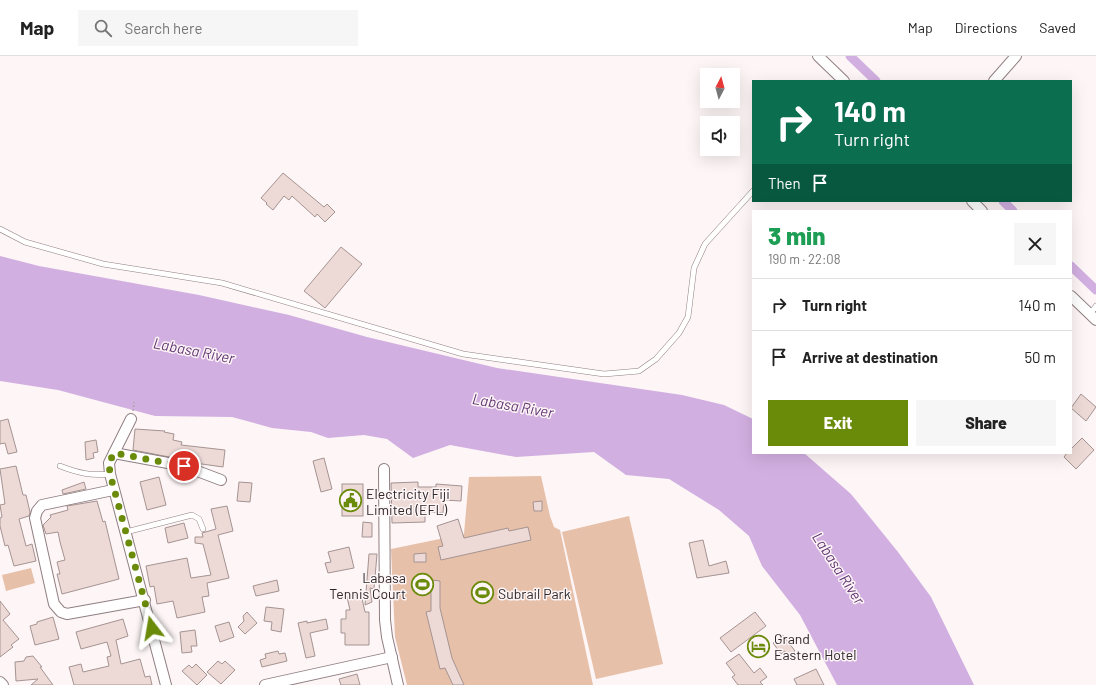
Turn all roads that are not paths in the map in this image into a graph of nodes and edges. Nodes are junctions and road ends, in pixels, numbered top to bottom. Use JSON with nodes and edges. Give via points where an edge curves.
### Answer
{"nodes":[{"id":1,"x":818,"y":56,"type":"edge"},
{"id":2,"x":1016,"y":56,"type":"edge"},
{"id":3,"x":843,"y":80,"type":"edge"},
{"id":4,"x":995,"y":80,"type":"edge"},
{"id":5,"x":752,"y":192,"type":"edge"},
{"id":6,"x":973,"y":202,"type":"edge"},
{"id":7,"x":981,"y":210,"type":"edge"},
{"id":8,"x":0,"y":228,"type":"edge"},
{"id":9,"x":1072,"y":297,"type":"edge"},
{"id":10,"x":1094,"y":314,"type":"edge"},
{"id":11,"x":131,"y":419,"type":"dead end"},
{"id":12,"x":114,"y":453,"type":"junction"},
{"id":13,"x":60,"y":466,"type":"dead end"},
{"id":14,"x":384,"y":469,"type":"dead end"},
{"id":15,"x":110,"y":474,"type":"junction"},
{"id":16,"x":221,"y":480,"type":"dead end"},
{"id":17,"x":113,"y":490,"type":"junction"},
{"id":18,"x":203,"y":529,"type":"dead end"},
{"id":19,"x":126,"y":532,"type":"junction"},
{"id":20,"x":145,"y":600,"type":"junction"},
{"id":21,"x":392,"y":657,"type":"junction"},
{"id":22,"x":0,"y":682,"type":"edge"},
{"id":23,"x":3,"y":685,"type":"edge"},
{"id":24,"x":166,"y":685,"type":"edge"},
{"id":25,"x":265,"y":685,"type":"edge"},
{"id":26,"x":398,"y":685,"type":"edge"}],
"edges":[{"from":1,"to":3,"type":"street"},
{"from":2,"to":4,"type":"street"},
{"from":5,"to":8,"type":"lane","via":[[705,244],[694,268],[688,317],[679,333],[656,359],[639,371],[604,374],[463,354],[222,283],[103,264],[25,242]]},
{"from":6,"to":7,"type":"street"},
{"from":9,"to":10,"type":"street"},
{"from":11,"to":12,"type":"street"},
{"from":12,"to":15,"type":"street","via":[[109,463]]},
{"from":12,"to":16,"type":"street","via":[[184,466]]},
{"from":13,"to":15,"type":"lane","via":[[92,476]]},
{"from":14,"to":21,"type":"street","via":[[385,620]]},
{"from":15,"to":17,"type":"street"},
{"from":17,"to":19,"type":"street"},
{"from":17,"to":20,"type":"street","via":[[42,505],[37,511],[35,518],[54,604],[61,612],[67,614]]},
{"from":18,"to":19,"type":"lane","via":[[199,519],[192,515]]},
{"from":19,"to":20,"type":"street"},
{"from":20,"to":24,"type":"street"},
{"from":21,"to":25,"type":"street"},
{"from":21,"to":26,"type":"street"},
{"from":22,"to":23,"type":"street"}]}
